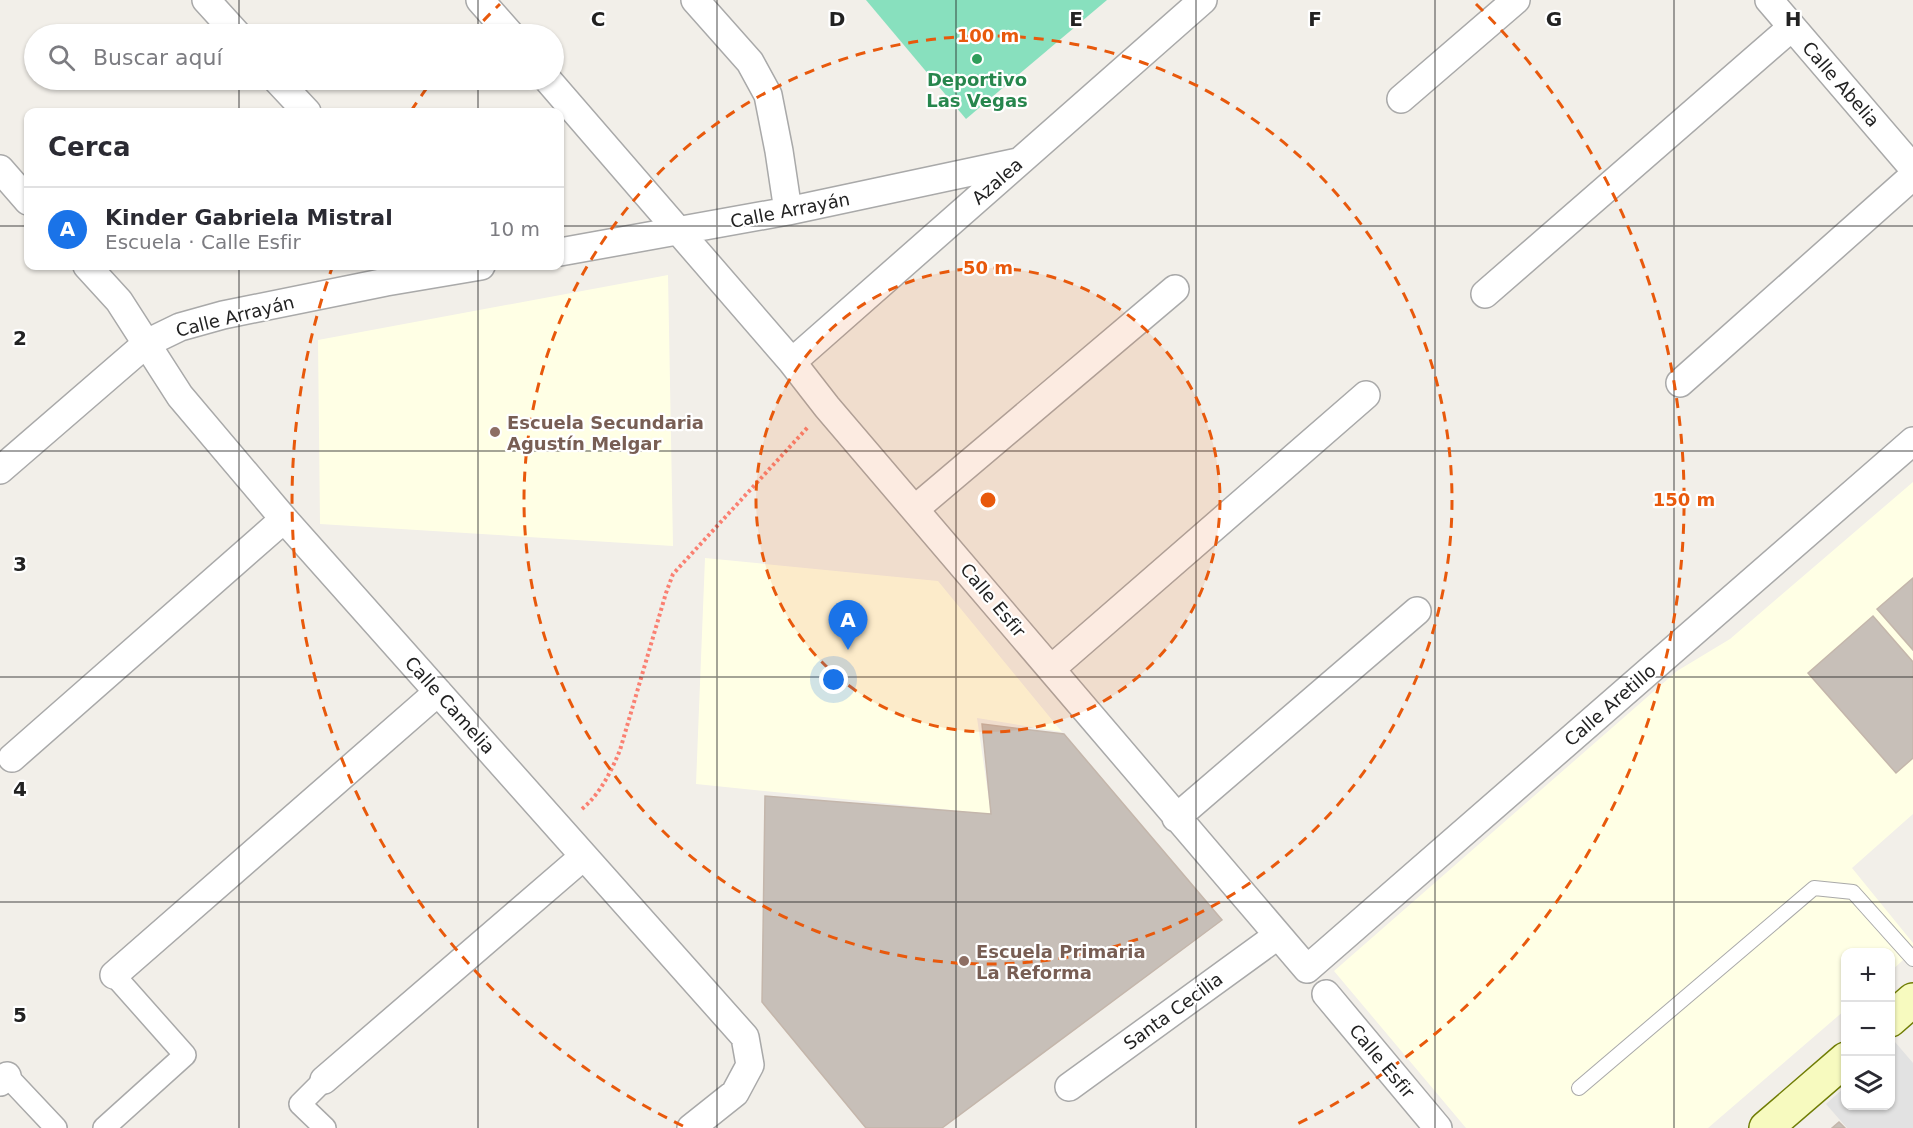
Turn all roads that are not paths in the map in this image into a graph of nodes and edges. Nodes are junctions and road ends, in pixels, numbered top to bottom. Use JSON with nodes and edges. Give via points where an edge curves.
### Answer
{"nodes":[{"id":1,"x":206,"y":0,"type":"edge"},
{"id":2,"x":480,"y":0,"type":"edge"},
{"id":3,"x":696,"y":0,"type":"edge"},
{"id":4,"x":1203,"y":0,"type":"edge"},
{"id":5,"x":1516,"y":0,"type":"edge"},
{"id":6,"x":1769,"y":0,"type":"edge"},
{"id":7,"x":228,"y":24,"type":"edge"},
{"id":8,"x":501,"y":24,"type":"edge"},
{"id":9,"x":1792,"y":27,"type":"junction"},
{"id":10,"x":286,"y":90,"type":"edge"},
{"id":11,"x":557,"y":90,"type":"edge"},
{"id":12,"x":1401,"y":99,"type":"dead end"},
{"id":13,"x":303,"y":108,"type":"edge"},
{"id":14,"x":1019,"y":161,"type":"junction"},
{"id":15,"x":1913,"y":168,"type":"edge"},
{"id":16,"x":0,"y":170,"type":"edge"},
{"id":17,"x":1913,"y":176,"type":"edge"},
{"id":18,"x":24,"y":197,"type":"edge"},
{"id":19,"x":788,"y":211,"type":"junction"},
{"id":20,"x":679,"y":231,"type":"junction"},
{"id":21,"x":564,"y":251,"type":"edge"},
{"id":22,"x":91,"y":270,"type":"edge"},
{"id":23,"x":432,"y":270,"type":"edge"},
{"id":24,"x":384,"y":274,"type":"edge"},
{"id":25,"x":1175,"y":289,"type":"dead end"},
{"id":26,"x":1485,"y":294,"type":"dead end"},
{"id":27,"x":147,"y":343,"type":"junction"},
{"id":28,"x":792,"y":362,"type":"junction"},
{"id":29,"x":1680,"y":383,"type":"dead end"},
{"id":30,"x":1366,"y":395,"type":"dead end"},
{"id":31,"x":1913,"y":441,"type":"edge"},
{"id":32,"x":0,"y":470,"type":"edge"},
{"id":33,"x":915,"y":509,"type":"junction"},
{"id":34,"x":284,"y":519,"type":"junction"},
{"id":35,"x":1417,"y":611,"type":"dead end"},
{"id":36,"x":1051,"y":669,"type":"junction"},
{"id":37,"x":438,"y":692,"type":"junction"},
{"id":38,"x":6,"y":763,"type":"edge"},
{"id":39,"x":1176,"y":818,"type":"junction"},
{"id":40,"x":584,"y":856,"type":"junction"},
{"id":41,"x":1277,"y":936,"type":"junction"},
{"id":42,"x":1913,"y":959,"type":"edge"},
{"id":43,"x":1307,"y":969,"type":"joint"},
{"id":44,"x":114,"y":975,"type":"joint"},
{"id":45,"x":1326,"y":994,"type":"dead end"},
{"id":46,"x":1913,"y":1000,"type":"edge"},
{"id":47,"x":1895,"y":1016,"type":"edge"},
{"id":48,"x":1841,"y":1063,"type":"edge"},
{"id":49,"x":3,"y":1079,"type":"edge"},
{"id":50,"x":324,"y":1080,"type":"joint"},
{"id":51,"x":1069,"y":1087,"type":"dead end"},
{"id":52,"x":1579,"y":1088,"type":"dead end"},
{"id":53,"x":1769,"y":1127,"type":"edge"},
{"id":54,"x":56,"y":1128,"type":"edge"},
{"id":55,"x":104,"y":1128,"type":"edge"},
{"id":56,"x":325,"y":1128,"type":"edge"},
{"id":57,"x":691,"y":1128,"type":"edge"},
{"id":58,"x":1438,"y":1128,"type":"edge"}],
"edges":[{"from":1,"to":7,"type":"street"},
{"from":2,"to":8,"type":"street"},
{"from":3,"to":19,"type":"street","via":[[750,62],[768,95]]},
{"from":4,"to":14,"type":"street","name":"Azalea"},
{"from":5,"to":12,"type":"street"},
{"from":6,"to":9,"type":"street","name":"Calle Abelia"},
{"from":9,"to":15,"type":"street","name":"Calle Abelia"},
{"from":9,"to":26,"type":"street"},
{"from":10,"to":13,"type":"street"},
{"from":11,"to":20,"type":"street","name":"Calle Esfir"},
{"from":14,"to":19,"type":"street","name":"Calle Arrayán"},
{"from":14,"to":28,"type":"street","name":"Azalea"},
{"from":16,"to":18,"type":"street"},
{"from":17,"to":29,"type":"street"},
{"from":19,"to":20,"type":"street","name":"Calle Arrayán"},
{"from":20,"to":21,"type":"street","name":"Calle Arrayán"},
{"from":20,"to":28,"type":"street","name":"Calle Esfir"},
{"from":22,"to":27,"type":"street","name":"Calle Camelia","via":[[119,301]]},
{"from":23,"to":24,"type":"street","name":"Calle Arrayán"},
{"from":24,"to":27,"type":"street","name":"Calle Arrayán","via":[[180,327]]},
{"from":25,"to":33,"type":"street"},
{"from":27,"to":32,"type":"street","name":"Calle Arrayán"},
{"from":27,"to":34,"type":"street","name":"Calle Camelia","via":[[180,396]]},
{"from":28,"to":33,"type":"street","name":"Calle Esfir"},
{"from":30,"to":36,"type":"street"},
{"from":31,"to":43,"type":"street","name":"Calle Aretillo"},
{"from":33,"to":36,"type":"street","name":"Calle Esfir"},
{"from":34,"to":37,"type":"street","name":"Calle Camelia"},
{"from":34,"to":38,"type":"street"},
{"from":35,"to":39,"type":"street"},
{"from":36,"to":39,"type":"street","name":"Calle Esfir"},
{"from":37,"to":40,"type":"street","name":"Calle Camelia"},
{"from":37,"to":44,"type":"street"},
{"from":39,"to":41,"type":"street","name":"Calle Esfir"},
{"from":40,"to":50,"type":"street"},
{"from":40,"to":57,"type":"street","name":"Calle Camelia","via":[[746,1037],[750,1065],[735,1093]]},
{"from":41,"to":43,"type":"street","name":"Calle Esfir"},
{"from":41,"to":51,"type":"street","name":"Santa Cecilia"},
{"from":42,"to":52,"type":"lane","via":[[1853,892],[1814,888]]},
{"from":44,"to":55,"type":"street","via":[[185,1055]]},
{"from":45,"to":58,"type":"street","name":"Calle Esfir"},
{"from":46,"to":47,"type":"main road"},
{"from":48,"to":53,"type":"main road"},
{"from":49,"to":54,"type":"street"},
{"from":50,"to":56,"type":"street","via":[[300,1104]]}]}
